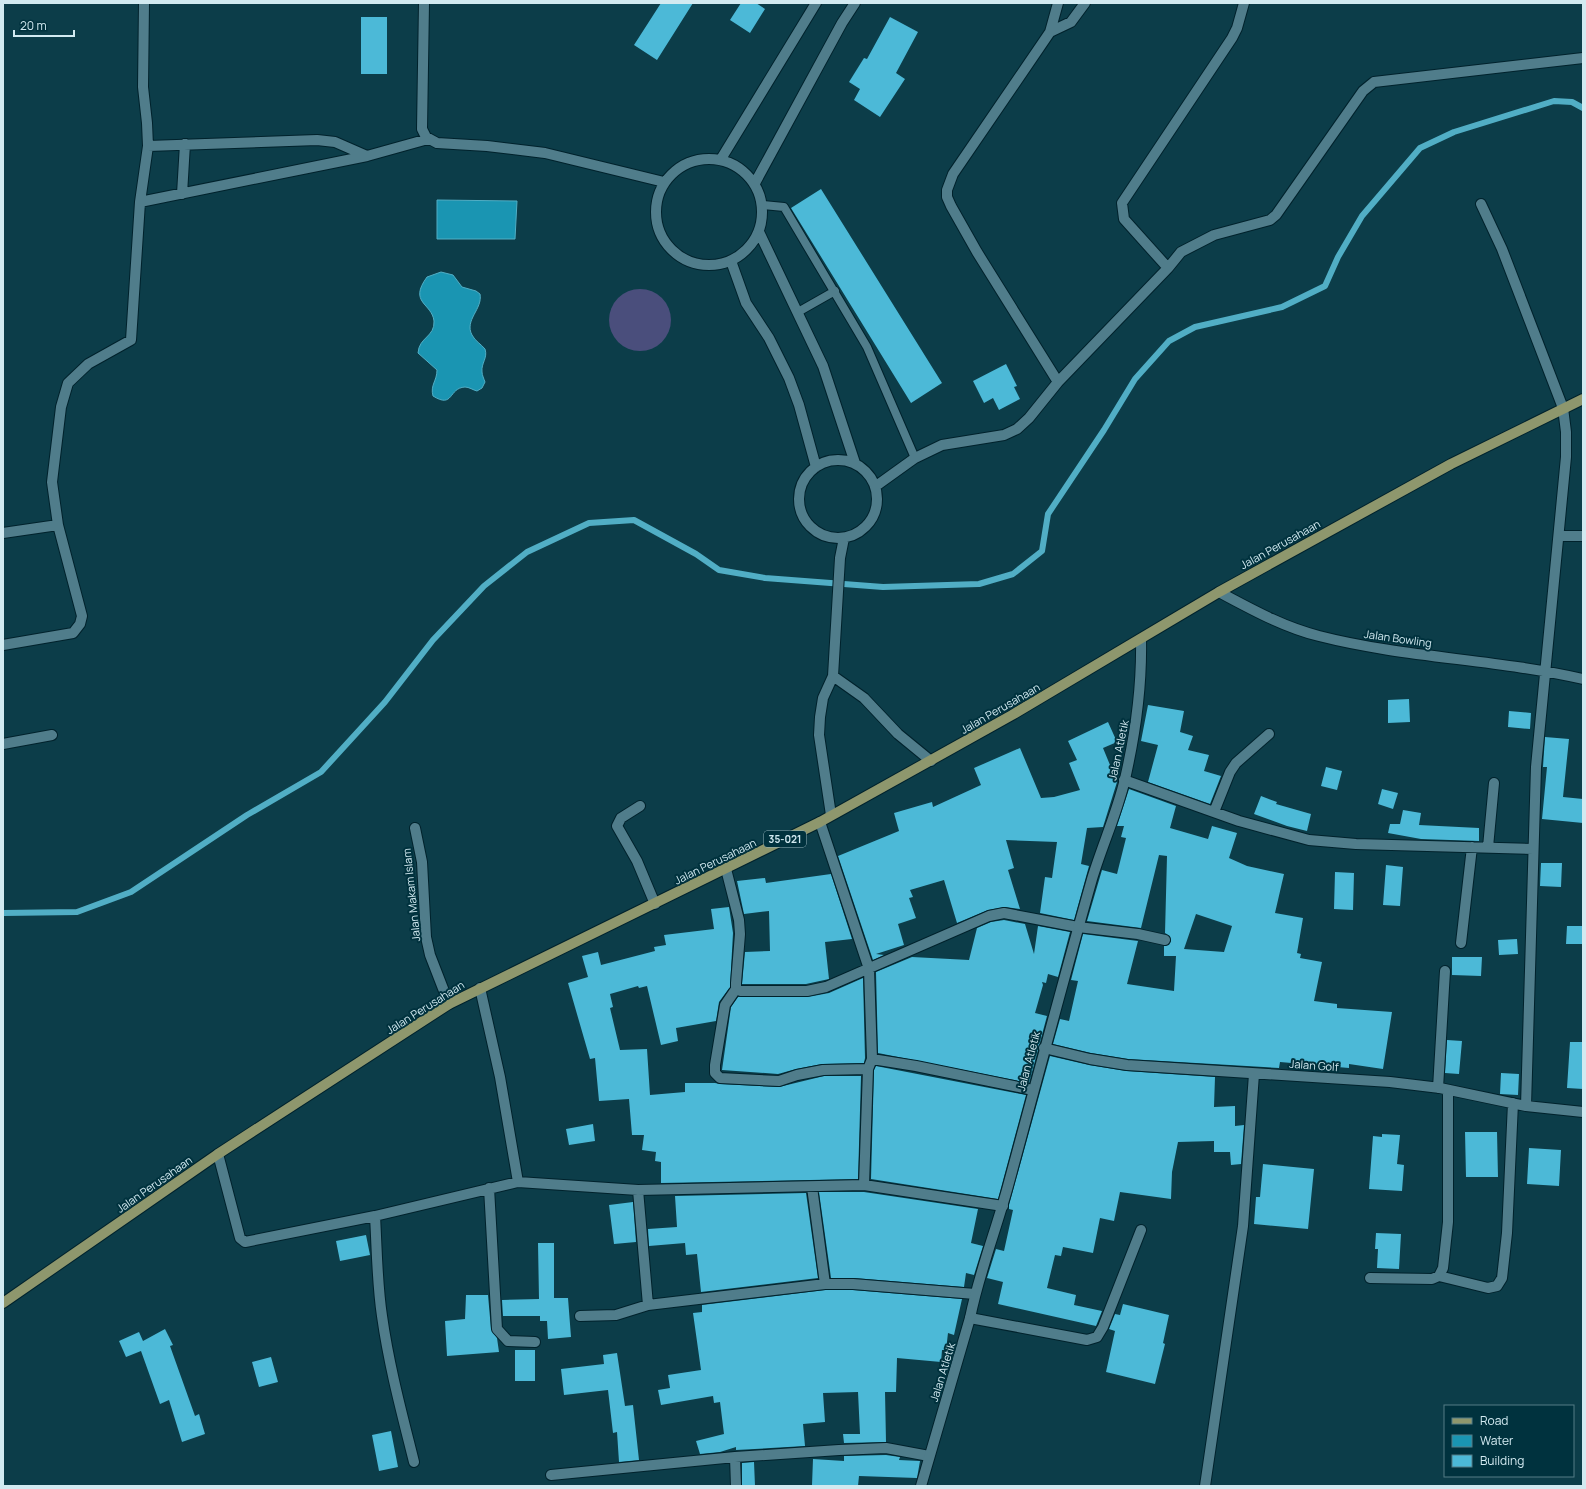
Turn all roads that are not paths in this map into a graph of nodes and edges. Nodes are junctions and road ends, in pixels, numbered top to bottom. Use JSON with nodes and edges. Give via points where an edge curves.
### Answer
{"nodes":[{"id":1,"x":144,"y":3,"type":"edge"},
{"id":2,"x":424,"y":3,"type":"edge"},
{"id":3,"x":816,"y":3,"type":"edge"},
{"id":4,"x":855,"y":3,"type":"edge"},
{"id":5,"x":1058,"y":3,"type":"edge"},
{"id":6,"x":1085,"y":3,"type":"edge"},
{"id":7,"x":1239,"y":3,"type":"edge"},
{"id":8,"x":1245,"y":3,"type":"edge"},
{"id":9,"x":1050,"y":32,"type":"junction"},
{"id":10,"x":1583,"y":58,"type":"edge"},
{"id":11,"x":428,"y":139,"type":"junction"},
{"id":12,"x":185,"y":144,"type":"junction"},
{"id":13,"x":148,"y":146,"type":"junction"},
{"id":14,"x":367,"y":156,"type":"junction"},
{"id":15,"x":721,"y":159,"type":"junction"},
{"id":16,"x":664,"y":182,"type":"junction"},
{"id":17,"x":755,"y":183,"type":"junction"},
{"id":18,"x":182,"y":194,"type":"junction"},
{"id":19,"x":140,"y":202,"type":"junction"},
{"id":20,"x":1481,"y":204,"type":"dead end"},
{"id":21,"x":763,"y":205,"type":"junction"},
{"id":22,"x":759,"y":232,"type":"junction"},
{"id":23,"x":731,"y":261,"type":"junction"},
{"id":24,"x":1168,"y":268,"type":"junction"},
{"id":25,"x":835,"y":291,"type":"junction"},
{"id":26,"x":798,"y":312,"type":"junction"},
{"id":27,"x":1058,"y":382,"type":"junction"},
{"id":28,"x":1583,"y":398,"type":"edge"},
{"id":29,"x":1563,"y":408,"type":"junction"},
{"id":30,"x":915,"y":458,"type":"junction"},
{"id":31,"x":855,"y":463,"type":"junction"},
{"id":32,"x":816,"y":467,"type":"junction"},
{"id":33,"x":876,"y":486,"type":"junction"},
{"id":34,"x":58,"y":525,"type":"junction"},
{"id":35,"x":3,"y":533,"type":"edge"},
{"id":36,"x":1558,"y":536,"type":"junction"},
{"id":37,"x":1583,"y":536,"type":"edge"},
{"id":38,"x":844,"y":538,"type":"junction"},
{"id":39,"x":1219,"y":592,"type":"junction"},
{"id":40,"x":1141,"y":639,"type":"junction"},
{"id":41,"x":3,"y":645,"type":"edge"},
{"id":42,"x":1545,"y":670,"type":"junction"},
{"id":43,"x":833,"y":676,"type":"junction"},
{"id":44,"x":1583,"y":679,"type":"edge"},
{"id":45,"x":1269,"y":734,"type":"dead end"},
{"id":46,"x":52,"y":736,"type":"dead end"},
{"id":47,"x":3,"y":744,"type":"edge"},
{"id":48,"x":931,"y":761,"type":"junction"},
{"id":49,"x":1124,"y":780,"type":"junction"},
{"id":50,"x":1494,"y":783,"type":"dead end"},
{"id":51,"x":640,"y":806,"type":"dead end"},
{"id":52,"x":1214,"y":812,"type":"junction"},
{"id":53,"x":831,"y":815,"type":"junction"},
{"id":54,"x":820,"y":822,"type":"junction"},
{"id":55,"x":415,"y":828,"type":"dead end"},
{"id":56,"x":1472,"y":847,"type":"junction"},
{"id":57,"x":1488,"y":848,"type":"junction"},
{"id":58,"x":1533,"y":849,"type":"junction"},
{"id":59,"x":726,"y":869,"type":"junction"},
{"id":60,"x":656,"y":904,"type":"junction"},
{"id":61,"x":1078,"y":927,"type":"junction"},
{"id":62,"x":1165,"y":940,"type":"dead end"},
{"id":63,"x":1461,"y":943,"type":"dead end"},
{"id":64,"x":869,"y":969,"type":"junction"},
{"id":65,"x":1445,"y":971,"type":"dead end"},
{"id":66,"x":480,"y":988,"type":"junction"},
{"id":67,"x":736,"y":989,"type":"junction"},
{"id":68,"x":449,"y":1004,"type":"junction"},
{"id":69,"x":1044,"y":1048,"type":"junction"},
{"id":70,"x":870,"y":1064,"type":"junction"},
{"id":71,"x":1254,"y":1074,"type":"junction"},
{"id":72,"x":1438,"y":1088,"type":"junction"},
{"id":73,"x":1033,"y":1090,"type":"junction"},
{"id":74,"x":1448,"y":1090,"type":"junction"},
{"id":75,"x":1513,"y":1103,"type":"junction"},
{"id":76,"x":1526,"y":1106,"type":"junction"},
{"id":77,"x":1583,"y":1112,"type":"edge"},
{"id":78,"x":218,"y":1154,"type":"junction"},
{"id":79,"x":518,"y":1182,"type":"junction"},
{"id":80,"x":864,"y":1185,"type":"junction"},
{"id":81,"x":812,"y":1187,"type":"junction"},
{"id":82,"x":489,"y":1188,"type":"junction"},
{"id":83,"x":638,"y":1190,"type":"junction"},
{"id":84,"x":1002,"y":1206,"type":"junction"},
{"id":85,"x":376,"y":1216,"type":"junction"},
{"id":86,"x":1141,"y":1230,"type":"dead end"},
{"id":87,"x":1439,"y":1276,"type":"junction"},
{"id":88,"x":1370,"y":1278,"type":"dead end"},
{"id":89,"x":825,"y":1284,"type":"junction"},
{"id":90,"x":975,"y":1294,"type":"junction"},
{"id":91,"x":3,"y":1304,"type":"edge"},
{"id":92,"x":648,"y":1305,"type":"junction"},
{"id":93,"x":580,"y":1316,"type":"dead end"},
{"id":94,"x":970,"y":1318,"type":"junction"},
{"id":95,"x":535,"y":1342,"type":"dead end"},
{"id":96,"x":929,"y":1456,"type":"junction"},
{"id":97,"x":735,"y":1457,"type":"junction"},
{"id":98,"x":414,"y":1462,"type":"dead end"},
{"id":99,"x":551,"y":1475,"type":"dead end"},
{"id":100,"x":736,"y":1486,"type":"edge"},
{"id":101,"x":921,"y":1486,"type":"edge"},
{"id":102,"x":1205,"y":1486,"type":"edge"}],
"edges":[{"from":1,"to":13,"type":"street","via":[[143,87]]},
{"from":2,"to":11,"type":"street","via":[[422,129]]},
{"from":3,"to":15,"type":"street"},
{"from":4,"to":17,"type":"street"},
{"from":5,"to":9,"type":"street"},
{"from":6,"to":9,"type":"street","via":[[1075,18]]},
{"from":7,"to":8,"type":"street"},
{"from":8,"to":24,"type":"street","via":[[1232,38],[1122,202],[1124,219]]},
{"from":9,"to":27,"type":"street","via":[[953,174],[947,198],[977,252]]},
{"from":10,"to":24,"type":"street","via":[[1374,82],[1363,91],[1270,220],[1214,235],[1181,252]]},
{"from":11,"to":14,"type":"street"},
{"from":11,"to":16,"type":"street","via":[[443,144],[545,153]]},
{"from":12,"to":13,"type":"street"},
{"from":12,"to":14,"type":"street","via":[[318,140],[336,142]]},
{"from":12,"to":18,"type":"street"},
{"from":13,"to":19,"type":"street"},
{"from":14,"to":18,"type":"street"},
{"from":15,"to":16,"type":"street","via":[[705,158],[689,162],[675,170]]},
{"from":15,"to":17,"type":"street","via":[[746,172]]},
{"from":16,"to":23,"type":"street","via":[[659,193],[656,215],[662,237],[668,246],[676,254],[697,264],[720,264]]},
{"from":17,"to":21,"type":"street"},
{"from":18,"to":19,"type":"street"},
{"from":19,"to":34,"type":"street","via":[[131,340],[88,364],[68,383],[61,407],[52,482]]},
{"from":20,"to":29,"type":"street","via":[[1502,249]]},
{"from":21,"to":22,"type":"street","via":[[763,219]]},
{"from":21,"to":25,"type":"lane","via":[[784,207]]},
{"from":22,"to":23,"type":"street","via":[[752,244]]},
{"from":22,"to":26,"type":"street"},
{"from":23,"to":32,"type":"street","via":[[746,303],[769,338],[789,378]]},
{"from":24,"to":27,"type":"street"},
{"from":25,"to":26,"type":"lane"},
{"from":25,"to":30,"type":"lane","via":[[867,347]]},
{"from":26,"to":31,"type":"street","via":[[823,366]]},
{"from":27,"to":30,"type":"street","via":[[1029,418],[1011,433],[942,445]]},
{"from":28,"to":29,"type":"main road","name":"Jalan Perusahaan","number":"35-021"},
{"from":29,"to":36,"type":"street","via":[[1566,456]]},
{"from":29,"to":39,"type":"main road","name":"Jalan Perusahaan","number":"35-021","via":[[1451,464]]},
{"from":30,"to":33,"type":"street"},
{"from":31,"to":32,"type":"street","via":[[835,460]]},
{"from":31,"to":33,"type":"street","via":[[868,472]]},
{"from":32,"to":38,"type":"street","via":[[803,481],[800,490],[800,509],[803,518],[816,532],[834,538]]},
{"from":33,"to":38,"type":"street","via":[[878,499],[875,513],[868,525]]},
{"from":34,"to":35,"type":"street"},
{"from":34,"to":41,"type":"street","via":[[82,616],[80,624],[73,633]]},
{"from":36,"to":37,"type":"street"},
{"from":36,"to":42,"type":"street"},
{"from":38,"to":43,"type":"street","via":[[840,558]]},
{"from":39,"to":40,"type":"main road","name":"Jalan Perusahaan","number":"35-021"},
{"from":39,"to":42,"type":"street","name":"Jalan Bowling","via":[[1270,619],[1317,636],[1359,645]]},
{"from":40,"to":48,"type":"main road","name":"Jalan Perusahaan","number":"35-021"},
{"from":40,"to":49,"type":"street","name":"Jalan Atletik","via":[[1140,701]]},
{"from":42,"to":44,"type":"street","name":"Jalan Bowling"},
{"from":42,"to":58,"type":"street","via":[[1536,767]]},
{"from":43,"to":48,"type":"street","via":[[864,698],[898,734]]},
{"from":43,"to":53,"type":"street","via":[[823,698],[819,735]]},
{"from":45,"to":52,"type":"street","via":[[1236,763]]},
{"from":46,"to":47,"type":"street"},
{"from":48,"to":53,"type":"main road","name":"Jalan Perusahaan","number":"35-021"},
{"from":49,"to":52,"type":"street"},
{"from":49,"to":61,"type":"street","name":"Jalan Atletik"},
{"from":50,"to":57,"type":"street"},
{"from":51,"to":60,"type":"street","via":[[621,818],[617,826],[637,861]]},
{"from":52,"to":56,"type":"street","via":[[1309,840]]},
{"from":53,"to":54,"type":"main road","name":"Jalan Perusahaan","number":"35-021"},
{"from":54,"to":59,"type":"main road","name":"Jalan Perusahaan","number":"35-021"},
{"from":54,"to":64,"type":"street"},
{"from":55,"to":68,"type":"street","name":"Jalan Makam Islam","via":[[422,862],[426,937],[430,955]]},
{"from":56,"to":57,"type":"street"},
{"from":56,"to":63,"type":"street"},
{"from":57,"to":58,"type":"street"},
{"from":58,"to":76,"type":"street","via":[[1531,1004]]},
{"from":59,"to":60,"type":"main road","name":"Jalan Perusahaan","number":"35-021"},
{"from":59,"to":67,"type":"street","via":[[739,920]]},
{"from":60,"to":66,"type":"main road","name":"Jalan Perusahaan","number":"35-021"},
{"from":61,"to":62,"type":"street"},
{"from":61,"to":64,"type":"street","via":[[1004,913],[989,916]]},
{"from":61,"to":69,"type":"street","name":"Jalan Atletik"},
{"from":64,"to":67,"type":"street","via":[[818,990]]},
{"from":64,"to":70,"type":"street"},
{"from":65,"to":72,"type":"street"},
{"from":66,"to":68,"type":"main road","name":"Jalan Perusahaan","number":"35-021"},
{"from":66,"to":79,"type":"street","via":[[500,1077]]},
{"from":67,"to":70,"type":"street","via":[[725,1004],[714,1073],[720,1078],[779,1081],[823,1070]]},
{"from":68,"to":78,"type":"main road","name":"Jalan Perusahaan","number":"35-021"},
{"from":69,"to":71,"type":"street","name":"Jalan Golf","via":[[1090,1060],[1128,1065]]},
{"from":69,"to":73,"type":"street","name":"Jalan Atletik"},
{"from":70,"to":73,"type":"street","via":[[916,1066]]},
{"from":70,"to":80,"type":"street"},
{"from":71,"to":72,"type":"street","name":"Jalan Golf","via":[[1390,1082]]},
{"from":71,"to":102,"type":"street","via":[[1243,1226]]},
{"from":72,"to":74,"type":"street","name":"Jalan Golf"},
{"from":73,"to":84,"type":"street","name":"Jalan Atletik"},
{"from":74,"to":75,"type":"street","name":"Jalan Golf"},
{"from":74,"to":87,"type":"street","via":[[1448,1222],[1443,1268]]},
{"from":75,"to":76,"type":"street","name":"Jalan Golf"},
{"from":75,"to":87,"type":"street","via":[[1507,1233],[1502,1278],[1497,1286],[1488,1288]]},
{"from":76,"to":77,"type":"street","name":"Jalan Golf"},
{"from":78,"to":85,"type":"street","via":[[242,1241],[251,1242]]},
{"from":78,"to":91,"type":"main road","name":"Jalan Perusahaan","number":"35-021"},
{"from":79,"to":82,"type":"street"},
{"from":79,"to":83,"type":"street"},
{"from":80,"to":81,"type":"street"},
{"from":80,"to":84,"type":"street"},
{"from":81,"to":83,"type":"street"},
{"from":81,"to":89,"type":"street"},
{"from":82,"to":85,"type":"street"},
{"from":82,"to":95,"type":"street","via":[[497,1329],[508,1341]]},
{"from":83,"to":92,"type":"street"},
{"from":84,"to":90,"type":"street","name":"Jalan Atletik"},
{"from":85,"to":98,"type":"street","via":[[382,1316]]},
{"from":86,"to":94,"type":"street","via":[[1097,1337],[1087,1340]]},
{"from":87,"to":88,"type":"street","via":[[1432,1279]]},
{"from":89,"to":90,"type":"street"},
{"from":89,"to":92,"type":"street"},
{"from":90,"to":94,"type":"street","name":"Jalan Atletik"},
{"from":92,"to":93,"type":"street","via":[[622,1314]]},
{"from":94,"to":96,"type":"street","name":"Jalan Atletik"},
{"from":96,"to":97,"type":"street","via":[[878,1448]]},
{"from":96,"to":101,"type":"street","name":"Jalan Atletik"},
{"from":97,"to":99,"type":"street"},
{"from":97,"to":100,"type":"street"}]}
